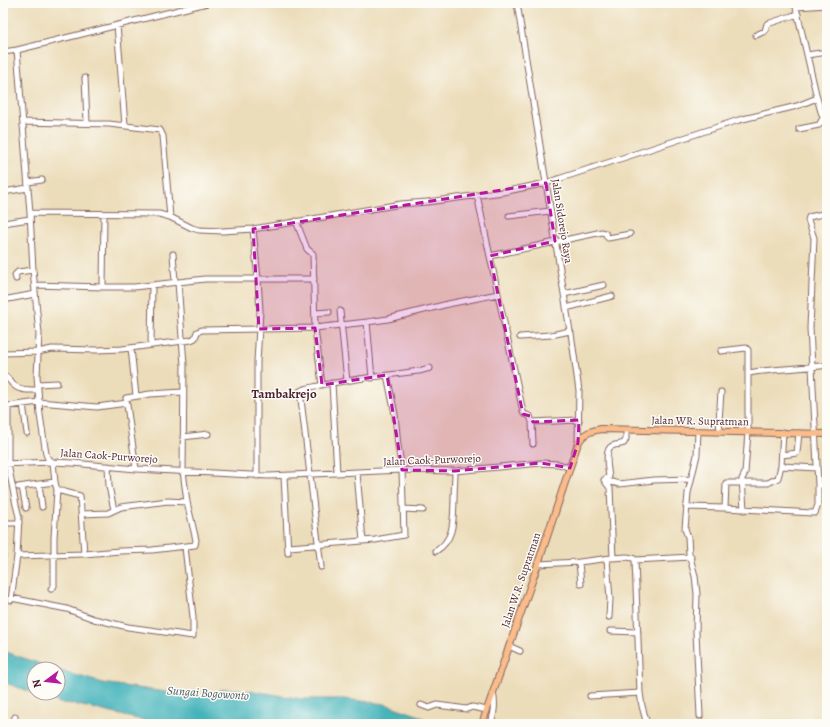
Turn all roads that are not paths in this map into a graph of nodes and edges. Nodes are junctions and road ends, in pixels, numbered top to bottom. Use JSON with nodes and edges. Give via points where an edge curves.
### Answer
{"nodes":[{"id":1,"x":206,"y":3,"type":"edge"},
{"id":2,"x":517,"y":3,"type":"edge"},
{"id":3,"x":796,"y":5,"type":"edge"},
{"id":4,"x":827,"y":5,"type":"edge"},
{"id":5,"x":798,"y":14,"type":"junction"},
{"id":6,"x":116,"y":25,"type":"junction"},
{"id":7,"x":756,"y":35,"type":"dead end"},
{"id":8,"x":17,"y":50,"type":"junction"},
{"id":9,"x":3,"y":52,"type":"edge"},
{"id":10,"x":827,"y":52,"type":"edge"},
{"id":11,"x":807,"y":55,"type":"junction"},
{"id":12,"x":85,"y":78,"type":"dead end"},
{"id":13,"x":817,"y":98,"type":"junction"},
{"id":14,"x":824,"y":108,"type":"edge"},
{"id":15,"x":823,"y":118,"type":"junction"},
{"id":16,"x":23,"y":122,"type":"junction"},
{"id":17,"x":88,"y":122,"type":"junction"},
{"id":18,"x":827,"y":123,"type":"edge"},
{"id":19,"x":124,"y":125,"type":"junction"},
{"id":20,"x":799,"y":129,"type":"dead end"},
{"id":21,"x":42,"y":180,"type":"dead end"},
{"id":22,"x":546,"y":183,"type":"junction"},
{"id":23,"x":28,"y":185,"type":"junction"},
{"id":24,"x":3,"y":192,"type":"edge"},
{"id":25,"x":477,"y":195,"type":"junction"},
{"id":26,"x":550,"y":211,"type":"junction"},
{"id":27,"x":30,"y":213,"type":"junction"},
{"id":28,"x":827,"y":213,"type":"edge"},
{"id":29,"x":104,"y":214,"type":"junction"},
{"id":30,"x":509,"y":216,"type":"dead end"},
{"id":31,"x":170,"y":217,"type":"junction"},
{"id":32,"x":30,"y":219,"type":"junction"},
{"id":33,"x":296,"y":221,"type":"junction"},
{"id":34,"x":3,"y":223,"type":"edge"},
{"id":35,"x":253,"y":229,"type":"junction"},
{"id":36,"x":630,"y":234,"type":"dead end"},
{"id":37,"x":555,"y":241,"type":"junction"},
{"id":38,"x":173,"y":254,"type":"dead end"},
{"id":39,"x":490,"y":256,"type":"junction"},
{"id":40,"x":33,"y":270,"type":"junction"},
{"id":41,"x":16,"y":279,"type":"dead end"},
{"id":42,"x":258,"y":279,"type":"junction"},
{"id":43,"x":314,"y":279,"type":"junction"},
{"id":44,"x":177,"y":282,"type":"junction"},
{"id":45,"x":34,"y":285,"type":"junction"},
{"id":46,"x":152,"y":285,"type":"junction"},
{"id":47,"x":604,"y":285,"type":"dead end"},
{"id":48,"x":103,"y":287,"type":"junction"},
{"id":49,"x":35,"y":294,"type":"junction"},
{"id":50,"x":498,"y":294,"type":"junction"},
{"id":51,"x":564,"y":294,"type":"junction"},
{"id":52,"x":612,"y":296,"type":"dead end"},
{"id":53,"x":3,"y":300,"type":"edge"},
{"id":54,"x":566,"y":308,"type":"junction"},
{"id":55,"x":340,"y":311,"type":"dead end"},
{"id":56,"x":329,"y":312,"type":"dead end"},
{"id":57,"x":315,"y":313,"type":"junction"},
{"id":58,"x":367,"y":322,"type":"junction"},
{"id":59,"x":340,"y":326,"type":"junction"},
{"id":60,"x":315,"y":328,"type":"junction"},
{"id":61,"x":259,"y":329,"type":"junction"},
{"id":62,"x":570,"y":331,"type":"junction"},
{"id":63,"x":520,"y":337,"type":"dead end"},
{"id":64,"x":182,"y":341,"type":"junction"},
{"id":65,"x":151,"y":345,"type":"junction"},
{"id":66,"x":131,"y":348,"type":"junction"},
{"id":67,"x":721,"y":351,"type":"dead end"},
{"id":68,"x":38,"y":352,"type":"junction"},
{"id":69,"x":3,"y":353,"type":"edge"},
{"id":70,"x":827,"y":365,"type":"edge"},
{"id":71,"x":813,"y":367,"type":"junction"},
{"id":72,"x":430,"y":368,"type":"dead end"},
{"id":73,"x":749,"y":373,"type":"junction"},
{"id":74,"x":3,"y":375,"type":"edge"},
{"id":75,"x":387,"y":376,"type":"junction"},
{"id":76,"x":372,"y":378,"type":"junction"},
{"id":77,"x":347,"y":381,"type":"junction"},
{"id":78,"x":57,"y":383,"type":"dead end"},
{"id":79,"x":332,"y":383,"type":"junction"},
{"id":80,"x":322,"y":385,"type":"junction"},
{"id":81,"x":38,"y":387,"type":"junction"},
{"id":82,"x":183,"y":392,"type":"junction"},
{"id":83,"x":721,"y":392,"type":"dead end"},
{"id":84,"x":136,"y":396,"type":"junction"},
{"id":85,"x":39,"y":402,"type":"junction"},
{"id":86,"x":127,"y":403,"type":"junction"},
{"id":87,"x":23,"y":404,"type":"junction"},
{"id":88,"x":5,"y":415,"type":"edge"},
{"id":89,"x":579,"y":420,"type":"junction"},
{"id":90,"x":532,"y":422,"type":"junction"},
{"id":91,"x":626,"y":430,"type":"junction"},
{"id":92,"x":698,"y":431,"type":"junction"},
{"id":93,"x":720,"y":431,"type":"junction"},
{"id":94,"x":748,"y":432,"type":"junction"},
{"id":95,"x":783,"y":432,"type":"junction"},
{"id":96,"x":27,"y":433,"type":"dead end"},
{"id":97,"x":799,"y":433,"type":"junction"},
{"id":98,"x":817,"y":433,"type":"junction"},
{"id":99,"x":208,"y":434,"type":"dead end"},
{"id":100,"x":827,"y":434,"type":"edge"},
{"id":101,"x":183,"y":437,"type":"junction"},
{"id":102,"x":578,"y":443,"type":"junction"},
{"id":103,"x":533,"y":444,"type":"dead end"},
{"id":104,"x":782,"y":454,"type":"junction"},
{"id":105,"x":54,"y":462,"type":"junction"},
{"id":106,"x":6,"y":464,"type":"edge"},
{"id":107,"x":108,"y":466,"type":"junction"},
{"id":108,"x":781,"y":466,"type":"junction"},
{"id":109,"x":570,"y":468,"type":"junction"},
{"id":110,"x":817,"y":468,"type":"junction"},
{"id":111,"x":136,"y":469,"type":"junction"},
{"id":112,"x":402,"y":470,"type":"junction"},
{"id":113,"x":183,"y":471,"type":"junction"},
{"id":114,"x":455,"y":471,"type":"junction"},
{"id":115,"x":337,"y":473,"type":"junction"},
{"id":116,"x":357,"y":473,"type":"junction"},
{"id":117,"x":310,"y":474,"type":"junction"},
{"id":118,"x":257,"y":476,"type":"junction"},
{"id":119,"x":284,"y":476,"type":"junction"},
{"id":120,"x":691,"y":479,"type":"junction"},
{"id":121,"x":604,"y":480,"type":"junction"},
{"id":122,"x":55,"y":482,"type":"junction"},
{"id":123,"x":743,"y":482,"type":"junction"},
{"id":124,"x":39,"y":484,"type":"junction"},
{"id":125,"x":818,"y":485,"type":"junction"},
{"id":126,"x":827,"y":485,"type":"edge"},
{"id":127,"x":57,"y":490,"type":"junction"},
{"id":128,"x":187,"y":502,"type":"junction"},
{"id":129,"x":42,"y":507,"type":"dead end"},
{"id":130,"x":686,"y":507,"type":"junction"},
{"id":131,"x":26,"y":508,"type":"dead end"},
{"id":132,"x":725,"y":508,"type":"junction"},
{"id":133,"x":403,"y":509,"type":"junction"},
{"id":134,"x":114,"y":510,"type":"junction"},
{"id":135,"x":423,"y":510,"type":"dead end"},
{"id":136,"x":744,"y":510,"type":"junction"},
{"id":137,"x":81,"y":514,"type":"junction"},
{"id":138,"x":4,"y":523,"type":"edge"},
{"id":139,"x":19,"y":523,"type":"junction"},
{"id":140,"x":363,"y":541,"type":"junction"},
{"id":141,"x":317,"y":544,"type":"junction"},
{"id":142,"x":184,"y":547,"type":"junction"},
{"id":143,"x":436,"y":551,"type":"dead end"},
{"id":144,"x":84,"y":554,"type":"junction"},
{"id":145,"x":54,"y":555,"type":"junction"},
{"id":146,"x":3,"y":556,"type":"edge"},
{"id":147,"x":17,"y":556,"type":"junction"},
{"id":148,"x":691,"y":557,"type":"junction"},
{"id":149,"x":613,"y":558,"type":"junction"},
{"id":150,"x":607,"y":559,"type":"junction"},
{"id":151,"x":635,"y":560,"type":"junction"},
{"id":152,"x":579,"y":562,"type":"junction"},
{"id":153,"x":538,"y":564,"type":"junction"},
{"id":154,"x":321,"y":567,"type":"dead end"},
{"id":155,"x":581,"y":584,"type":"dead end"},
{"id":156,"x":51,"y":589,"type":"dead end"},
{"id":157,"x":609,"y":616,"type":"dead end"},
{"id":158,"x":610,"y":631,"type":"dead end"},
{"id":159,"x":638,"y":632,"type":"junction"},
{"id":160,"x":509,"y":646,"type":"junction"},
{"id":161,"x":520,"y":651,"type":"dead end"},
{"id":162,"x":493,"y":692,"type":"junction"},
{"id":163,"x":640,"y":693,"type":"junction"},
{"id":164,"x":590,"y":696,"type":"dead end"},
{"id":165,"x":421,"y":705,"type":"dead end"},
{"id":166,"x":487,"y":710,"type":"junction"},
{"id":167,"x":700,"y":716,"type":"dead end"},
{"id":168,"x":15,"y":717,"type":"dead end"},
{"id":169,"x":13,"y":724,"type":"edge"},
{"id":170,"x":482,"y":724,"type":"edge"},
{"id":171,"x":491,"y":724,"type":"edge"},
{"id":172,"x":647,"y":724,"type":"edge"}],
"edges":[{"from":1,"to":6,"type":"street"},
{"from":2,"to":22,"type":"street","name":"Jalan Sidorejo Raya"},
{"from":3,"to":4,"type":"street"},
{"from":3,"to":5,"type":"street"},
{"from":5,"to":7,"type":"street","via":[[768,24],[765,31]]},
{"from":5,"to":11,"type":"street"},
{"from":6,"to":8,"type":"street"},
{"from":6,"to":19,"type":"street"},
{"from":8,"to":9,"type":"street"},
{"from":8,"to":16,"type":"street","name":"Jalan Caok-Purworejo"},
{"from":10,"to":11,"type":"street"},
{"from":11,"to":13,"type":"street"},
{"from":12,"to":17,"type":"street"},
{"from":13,"to":14,"type":"street"},
{"from":13,"to":22,"type":"street","via":[[797,106],[739,120]]},
{"from":14,"to":15,"type":"street"},
{"from":15,"to":18,"type":"street"},
{"from":15,"to":20,"type":"street","via":[[819,125]]},
{"from":16,"to":17,"type":"street"},
{"from":16,"to":23,"type":"street","name":"Jalan Caok-Purworejo"},
{"from":17,"to":19,"type":"street"},
{"from":19,"to":31,"type":"street","via":[[160,130],[162,133]]},
{"from":21,"to":23,"type":"street"},
{"from":22,"to":25,"type":"street"},
{"from":22,"to":26,"type":"street","name":"Jalan Sidorejo Raya"},
{"from":23,"to":24,"type":"street"},
{"from":23,"to":27,"type":"street","name":"Jalan Caok-Purworejo"},
{"from":25,"to":33,"type":"street"},
{"from":25,"to":39,"type":"street"},
{"from":26,"to":30,"type":"street"},
{"from":26,"to":37,"type":"street","name":"Jalan Sidorejo Raya"},
{"from":27,"to":29,"type":"street"},
{"from":27,"to":32,"type":"street","name":"Jalan Caok-Purworejo"},
{"from":28,"to":71,"type":"street","via":[[809,217],[808,220],[814,238],[810,328]]},
{"from":29,"to":31,"type":"street","via":[[159,214]]},
{"from":29,"to":48,"type":"street"},
{"from":31,"to":35,"type":"street","via":[[200,230]]},
{"from":32,"to":34,"type":"street"},
{"from":32,"to":40,"type":"street","name":"Jalan Caok-Purworejo"},
{"from":33,"to":35,"type":"street"},
{"from":33,"to":43,"type":"street","via":[[307,249],[313,254]]},
{"from":35,"to":42,"type":"street"},
{"from":36,"to":37,"type":"street","via":[[608,238],[602,232]]},
{"from":37,"to":39,"type":"street"},
{"from":37,"to":51,"type":"street","name":"Jalan Sidorejo Raya"},
{"from":38,"to":44,"type":"street"},
{"from":39,"to":50,"type":"street"},
{"from":40,"to":41,"type":"street","via":[[18,272]]},
{"from":40,"to":45,"type":"street","name":"Jalan Caok-Purworejo"},
{"from":42,"to":43,"type":"street"},
{"from":42,"to":44,"type":"street","via":[[205,278]]},
{"from":42,"to":61,"type":"street"},
{"from":43,"to":57,"type":"street"},
{"from":44,"to":46,"type":"street"},
{"from":44,"to":64,"type":"street"},
{"from":45,"to":48,"type":"street"},
{"from":45,"to":49,"type":"street","name":"Jalan Caok-Purworejo"},
{"from":46,"to":48,"type":"street"},
{"from":46,"to":65,"type":"street"},
{"from":47,"to":51,"type":"street"},
{"from":49,"to":53,"type":"street"},
{"from":49,"to":68,"type":"street","name":"Jalan Caok-Purworejo"},
{"from":50,"to":58,"type":"street"},
{"from":50,"to":90,"type":"street","via":[[523,412],[530,416]]},
{"from":51,"to":54,"type":"street","name":"Jalan Sidorejo Raya"},
{"from":52,"to":54,"type":"street"},
{"from":54,"to":62,"type":"street","name":"Jalan Sidorejo Raya"},
{"from":55,"to":59,"type":"street"},
{"from":56,"to":57,"type":"street"},
{"from":57,"to":60,"type":"street"},
{"from":58,"to":59,"type":"street"},
{"from":58,"to":76,"type":"street"},
{"from":59,"to":60,"type":"street"},
{"from":59,"to":77,"type":"street"},
{"from":60,"to":61,"type":"street"},
{"from":60,"to":80,"type":"street"},
{"from":61,"to":64,"type":"street","via":[[202,330],[197,332],[193,339]]},
{"from":61,"to":118,"type":"street"},
{"from":62,"to":63,"type":"street"},
{"from":62,"to":89,"type":"street","name":"Jalan Sidorejo Raya","via":[[579,391]]},
{"from":64,"to":65,"type":"street"},
{"from":64,"to":82,"type":"street"},
{"from":65,"to":66,"type":"street"},
{"from":66,"to":68,"type":"street","via":[[52,349]]},
{"from":66,"to":84,"type":"street"},
{"from":67,"to":73,"type":"street","via":[[748,349]]},
{"from":68,"to":69,"type":"street"},
{"from":68,"to":81,"type":"street","name":"Jalan Caok-Purworejo"},
{"from":70,"to":71,"type":"street"},
{"from":71,"to":73,"type":"street"},
{"from":71,"to":98,"type":"street"},
{"from":72,"to":75,"type":"street"},
{"from":73,"to":94,"type":"street"},
{"from":74,"to":81,"type":"street","via":[[23,390]]},
{"from":75,"to":76,"type":"street"},
{"from":75,"to":112,"type":"street"},
{"from":76,"to":77,"type":"street"},
{"from":77,"to":79,"type":"street"},
{"from":78,"to":81,"type":"street"},
{"from":79,"to":80,"type":"street"},
{"from":79,"to":115,"type":"street"},
{"from":80,"to":117,"type":"street","via":[[300,392]]},
{"from":81,"to":85,"type":"street","name":"Jalan Caok-Purworejo"},
{"from":82,"to":84,"type":"street"},
{"from":82,"to":101,"type":"street"},
{"from":83,"to":93,"type":"street"},
{"from":84,"to":86,"type":"street","via":[[126,398]]},
{"from":85,"to":86,"type":"street","via":[[91,407]]},
{"from":85,"to":87,"type":"street"},
{"from":85,"to":105,"type":"street","name":"Jalan Caok-Purworejo","via":[[46,454],[48,459]]},
{"from":86,"to":111,"type":"street"},
{"from":87,"to":88,"type":"street","via":[[8,406]]},
{"from":87,"to":96,"type":"street"},
{"from":88,"to":106,"type":"street"},
{"from":89,"to":90,"type":"street"},
{"from":89,"to":102,"type":"street","name":"Jalan Sidorejo Raya"},
{"from":90,"to":103,"type":"street"},
{"from":91,"to":92,"type":"main road","name":"Jalan WR. Supratman"},
{"from":91,"to":102,"type":"main road","name":"Jalan WR. Supratman","via":[[593,431],[584,435]]},
{"from":91,"to":121,"type":"street","via":[[624,443],[608,449],[609,476]]},
{"from":92,"to":93,"type":"main road","name":"Jalan WR. Supratman"},
{"from":92,"to":120,"type":"street","via":[[697,454]]},
{"from":93,"to":94,"type":"main road","name":"Jalan WR. Supratman"},
{"from":94,"to":95,"type":"main road","name":"Jalan WR. Supratman"},
{"from":94,"to":123,"type":"street"},
{"from":95,"to":97,"type":"main road","name":"Jalan WR. Supratman"},
{"from":95,"to":104,"type":"street"},
{"from":97,"to":98,"type":"main road","name":"Jalan WR. Supratman"},
{"from":97,"to":104,"type":"street","via":[[797,453]]},
{"from":98,"to":100,"type":"main road","name":"Jalan WR. Supratman"},
{"from":98,"to":110,"type":"street"},
{"from":99,"to":101,"type":"street"},
{"from":101,"to":113,"type":"street"},
{"from":102,"to":109,"type":"main road","name":"Jalan W.R. Supratman"},
{"from":104,"to":108,"type":"street"},
{"from":105,"to":106,"type":"street"},
{"from":105,"to":107,"type":"street","name":"Jalan Caok-Purworejo"},
{"from":105,"to":122,"type":"street"},
{"from":106,"to":139,"type":"street"},
{"from":107,"to":111,"type":"street","name":"Jalan Caok-Purworejo"},
{"from":107,"to":134,"type":"street"},
{"from":108,"to":110,"type":"street"},
{"from":108,"to":123,"type":"street","via":[[778,478],[772,482]]},
{"from":109,"to":114,"type":"street","name":"Jalan Caok-Purworejo","via":[[559,464],[541,463]]},
{"from":109,"to":153,"type":"main road","name":"Jalan W.R. Supratman"},
{"from":110,"to":125,"type":"street"},
{"from":111,"to":113,"type":"street","name":"Jalan Caok-Purworejo"},
{"from":112,"to":114,"type":"street","name":"Jalan Caok-Purworejo"},
{"from":112,"to":116,"type":"street","name":"Jalan Caok-Purworejo"},
{"from":112,"to":133,"type":"street"},
{"from":113,"to":118,"type":"street","name":"Jalan Caok-Purworejo"},
{"from":113,"to":128,"type":"street"},
{"from":114,"to":143,"type":"street","via":[[452,532]]},
{"from":115,"to":116,"type":"street","name":"Jalan Caok-Purworejo"},
{"from":115,"to":117,"type":"street","name":"Jalan Caok-Purworejo"},
{"from":116,"to":140,"type":"street"},
{"from":117,"to":119,"type":"street","name":"Jalan Caok-Purworejo"},
{"from":117,"to":141,"type":"street"},
{"from":118,"to":119,"type":"street","name":"Jalan Caok-Purworejo"},
{"from":119,"to":141,"type":"street","via":[[288,550]]},
{"from":120,"to":121,"type":"street","via":[[619,484]]},
{"from":120,"to":130,"type":"street"},
{"from":121,"to":149,"type":"street","via":[[610,488]]},
{"from":122,"to":124,"type":"street"},
{"from":122,"to":127,"type":"street"},
{"from":123,"to":132,"type":"street","via":[[726,483]]},
{"from":123,"to":136,"type":"street"},
{"from":124,"to":129,"type":"street"},
{"from":124,"to":131,"type":"street","via":[[20,487]]},
{"from":125,"to":126,"type":"street"},
{"from":125,"to":136,"type":"street","via":[[818,505],[815,513]]},
{"from":127,"to":137,"type":"street","via":[[80,496]]},
{"from":127,"to":145,"type":"street"},
{"from":128,"to":134,"type":"street","via":[[168,502]]},
{"from":128,"to":142,"type":"street","via":[[196,540],[195,545]]},
{"from":130,"to":132,"type":"street"},
{"from":130,"to":148,"type":"street","via":[[685,529]]},
{"from":132,"to":136,"type":"street"},
{"from":133,"to":135,"type":"street"},
{"from":133,"to":140,"type":"street","via":[[404,534]]},
{"from":134,"to":137,"type":"street","via":[[108,513]]},
{"from":137,"to":144,"type":"street"},
{"from":138,"to":139,"type":"street"},
{"from":138,"to":146,"type":"street"},
{"from":139,"to":147,"type":"street"},
{"from":140,"to":141,"type":"street"},
{"from":141,"to":154,"type":"street"},
{"from":142,"to":144,"type":"street"},
{"from":142,"to":147,"type":"street","via":[[193,617],[192,636],[128,627],[67,609],[11,599]]},
{"from":144,"to":145,"type":"street"},
{"from":145,"to":147,"type":"street"},
{"from":145,"to":156,"type":"street","via":[[54,586]]},
{"from":148,"to":151,"type":"street"},
{"from":148,"to":167,"type":"street","via":[[697,594]]},
{"from":149,"to":150,"type":"street"},
{"from":149,"to":151,"type":"street","via":[[627,557]]},
{"from":150,"to":152,"type":"street"},
{"from":150,"to":157,"type":"street"},
{"from":151,"to":159,"type":"street"},
{"from":152,"to":153,"type":"street"},
{"from":152,"to":155,"type":"street"},
{"from":153,"to":160,"type":"main road","name":"Jalan W.R. Supratman"},
{"from":158,"to":159,"type":"street"},
{"from":159,"to":163,"type":"street"},
{"from":160,"to":161,"type":"street"},
{"from":160,"to":162,"type":"main road","name":"Jalan W.R. Supratman"},
{"from":162,"to":166,"type":"main road","name":"Jalan W.R. Supratman"},
{"from":162,"to":171,"type":"street","via":[[495,700]]},
{"from":163,"to":164,"type":"street"},
{"from":163,"to":172,"type":"street"},
{"from":165,"to":166,"type":"street","via":[[430,708],[437,705]]},
{"from":166,"to":170,"type":"main road","name":"Jalan W.R. Supratman"},
{"from":168,"to":169,"type":"street"}]}
